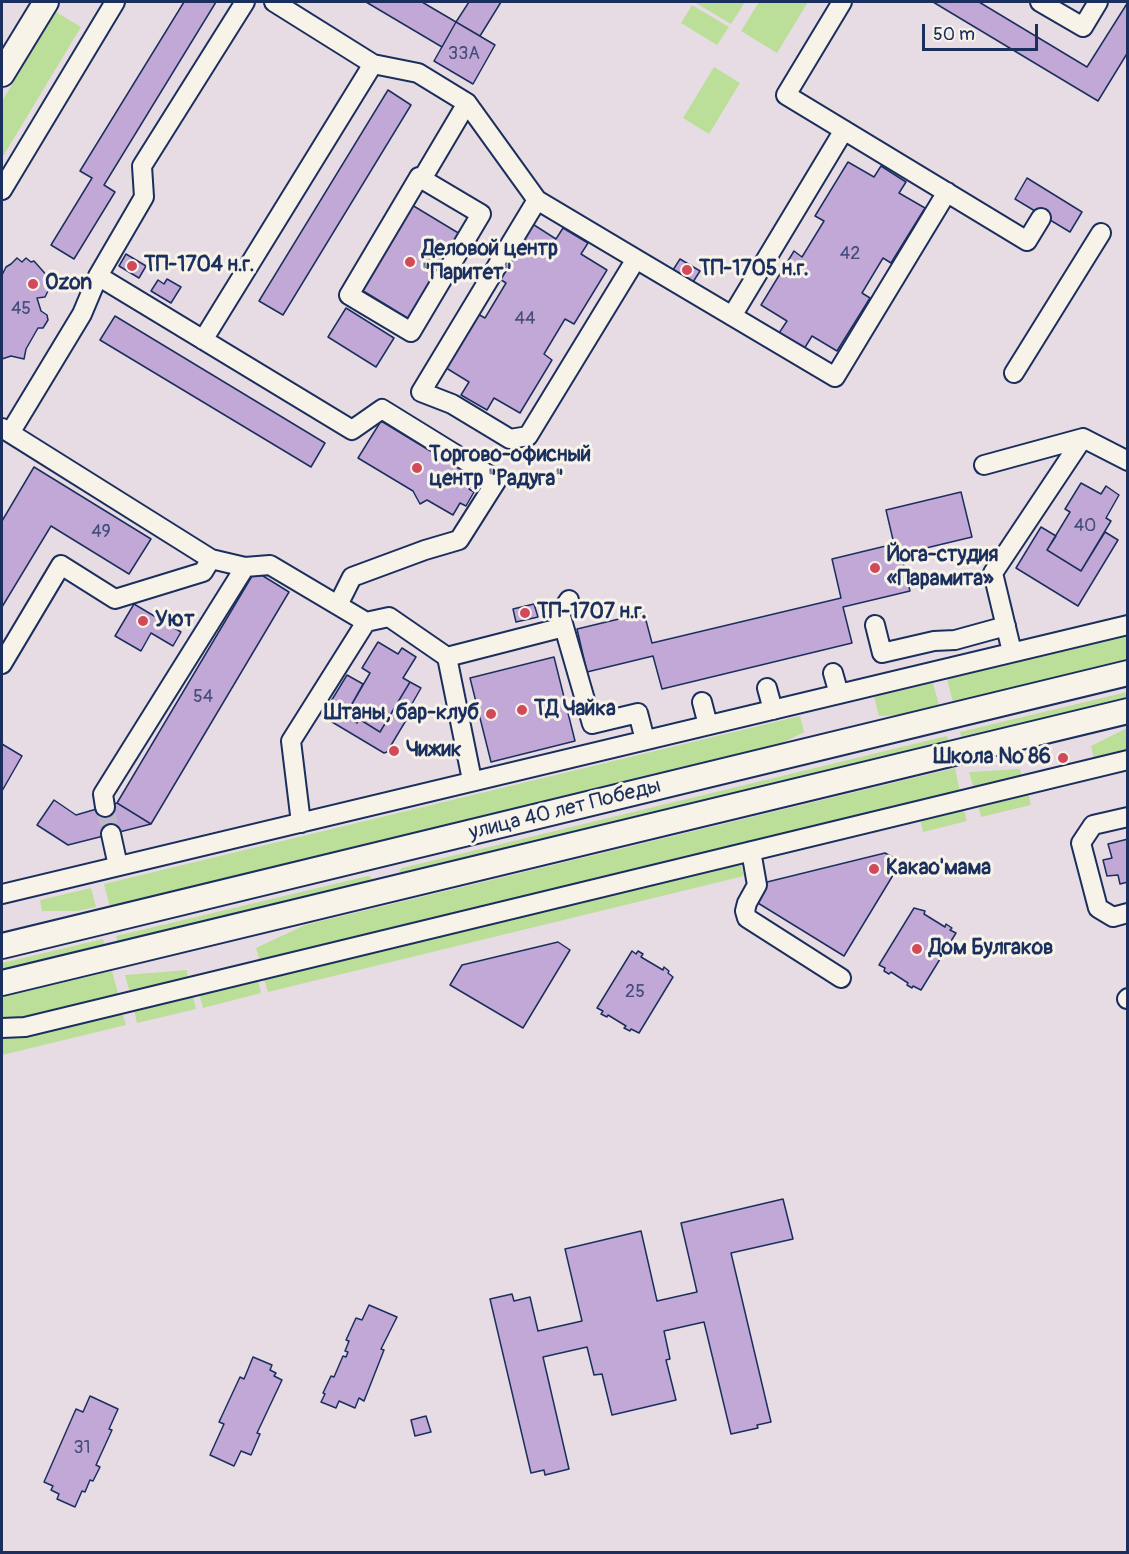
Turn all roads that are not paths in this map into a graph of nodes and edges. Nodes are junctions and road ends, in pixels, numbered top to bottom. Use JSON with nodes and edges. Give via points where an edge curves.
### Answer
{"nodes":[{"id":1,"x":46,"y":2,"type":"edge"},
{"id":2,"x":115,"y":2,"type":"edge"},
{"id":3,"x":245,"y":2,"type":"edge"},
{"id":4,"x":274,"y":2,"type":"edge"},
{"id":5,"x":842,"y":2,"type":"edge"},
{"id":6,"x":1040,"y":2,"type":"edge"},
{"id":7,"x":1098,"y":2,"type":"edge"},
{"id":8,"x":373,"y":64,"type":"junction"},
{"id":9,"x":2,"y":74,"type":"edge"},
{"id":10,"x":467,"y":103,"type":"junction"},
{"id":11,"x":844,"y":130,"type":"junction"},
{"id":12,"x":422,"y":179,"type":"junction"},
{"id":13,"x":2,"y":190,"type":"edge"},
{"id":14,"x":947,"y":192,"type":"junction"},
{"id":15,"x":537,"y":200,"type":"junction"},
{"id":16,"x":1041,"y":218,"type":"dead end"},
{"id":17,"x":1101,"y":233,"type":"dead end"},
{"id":18,"x":636,"y":259,"type":"junction"},
{"id":19,"x":98,"y":276,"type":"junction"},
{"id":20,"x":732,"y":316,"type":"junction"},
{"id":21,"x":203,"y":340,"type":"junction"},
{"id":22,"x":1014,"y":373,"type":"dead end"},
{"id":23,"x":6,"y":431,"type":"edge"},
{"id":24,"x":1083,"y":438,"type":"junction"},
{"id":25,"x":1128,"y":461,"type":"edge"},
{"id":26,"x":984,"y":465,"type":"dead end"},
{"id":27,"x":211,"y":560,"type":"junction"},
{"id":28,"x":245,"y":567,"type":"junction"},
{"id":29,"x":569,"y":600,"type":"dead end"},
{"id":30,"x":338,"y":605,"type":"junction"},
{"id":31,"x":366,"y":622,"type":"junction"},
{"id":32,"x":875,"y":625,"type":"dead end"},
{"id":33,"x":1128,"y":625,"type":"edge"},
{"id":34,"x":1006,"y":626,"type":"junction"},
{"id":35,"x":564,"y":627,"type":"junction"},
{"id":36,"x":1012,"y":652,"type":"junction"},
{"id":37,"x":447,"y":657,"type":"junction"},
{"id":38,"x":2,"y":664,"type":"edge"},
{"id":39,"x":833,"y":673,"type":"dead end"},
{"id":40,"x":1128,"y":673,"type":"edge"},
{"id":41,"x":767,"y":688,"type":"dead end"},
{"id":42,"x":838,"y":694,"type":"junction"},
{"id":43,"x":702,"y":702,"type":"dead end"},
{"id":44,"x":773,"y":710,"type":"junction"},
{"id":45,"x":1128,"y":711,"type":"edge"},
{"id":46,"x":708,"y":725,"type":"junction"},
{"id":47,"x":645,"y":740,"type":"junction"},
{"id":48,"x":1128,"y":760,"type":"edge"},
{"id":49,"x":472,"y":780,"type":"junction"},
{"id":50,"x":105,"y":807,"type":"tunnel mouth"},
{"id":51,"x":1128,"y":817,"type":"edge"},
{"id":52,"x":301,"y":823,"type":"junction"},
{"id":53,"x":111,"y":834,"type":"tunnel mouth"},
{"id":54,"x":751,"y":851,"type":"junction"},
{"id":55,"x":385,"y":853,"type":"junction"},
{"id":56,"x":118,"y":866,"type":"junction"},
{"id":57,"x":393,"y":888,"type":"junction"},
{"id":58,"x":2,"y":894,"type":"edge"},
{"id":59,"x":1128,"y":913,"type":"edge"},
{"id":60,"x":2,"y":946,"type":"edge"},
{"id":61,"x":841,"y":978,"type":"dead end"},
{"id":62,"x":2,"y":982,"type":"edge"},
{"id":63,"x":2,"y":1028,"type":"edge"}],
"edges":[{"from":1,"to":9,"type":"main road"},
{"from":2,"to":13,"type":"street"},
{"from":3,"to":19,"type":"street","via":[[142,166],[144,197]]},
{"from":4,"to":8,"type":"street"},
{"from":5,"to":11,"type":"street","via":[[786,95]]},
{"from":6,"to":7,"type":"street","via":[[1083,27]]},
{"from":8,"to":10,"type":"street","via":[[418,73]]},
{"from":8,"to":21,"type":"street"},
{"from":10,"to":12,"type":"street"},
{"from":10,"to":15,"type":"street"},
{"from":11,"to":14,"type":"street"},
{"from":11,"to":20,"type":"street"},
{"from":12,"to":12,"type":"street","via":[[419,177],[349,295],[411,332],[481,214]]},
{"from":14,"to":16,"type":"street","via":[[1027,241]]},
{"from":14,"to":20,"type":"street","via":[[835,377]]},
{"from":15,"to":18,"type":"street"},
{"from":15,"to":18,"type":"street","via":[[421,392],[452,404],[510,439],[528,436]]},
{"from":17,"to":22,"type":"street"},
{"from":18,"to":20,"type":"street"},
{"from":19,"to":21,"type":"street"},
{"from":19,"to":23,"type":"street","via":[[82,314]]},
{"from":21,"to":30,"type":"street","via":[[352,430],[382,409],[497,480],[459,540],[352,577]]},
{"from":23,"to":27,"type":"street"},
{"from":24,"to":25,"type":"street"},
{"from":24,"to":26,"type":"street"},
{"from":24,"to":34,"type":"street","via":[[993,573]]},
{"from":27,"to":28,"type":"street"},
{"from":27,"to":38,"type":"street","via":[[203,572],[115,599],[61,565]]},
{"from":28,"to":30,"type":"street","via":[[270,565]]},
{"from":28,"to":50,"type":"street","via":[[103,794]]},
{"from":29,"to":35,"type":"street","via":[[560,613]]},
{"from":30,"to":31,"type":"street"},
{"from":31,"to":37,"type":"street","via":[[388,617]]},
{"from":31,"to":52,"type":"street","via":[[291,741]]},
{"from":32,"to":34,"type":"street","via":[[882,653]]},
{"from":33,"to":36,"type":"street"},
{"from":34,"to":36,"type":"street"},
{"from":35,"to":37,"type":"street"},
{"from":35,"to":47,"type":"street","via":[[592,724],[638,714]]},
{"from":36,"to":42,"type":"street"},
{"from":37,"to":49,"type":"street"},
{"from":39,"to":42,"type":"street"},
{"from":40,"to":55,"type":"main road","name":"улица 40 лет Победы"},
{"from":41,"to":44,"type":"street"},
{"from":42,"to":44,"type":"street"},
{"from":43,"to":46,"type":"street"},
{"from":44,"to":46,"type":"street"},
{"from":45,"to":57,"type":"main road","name":"улица 40 лет Победы"},
{"from":46,"to":47,"type":"street"},
{"from":47,"to":49,"type":"street"},
{"from":48,"to":54,"type":"street"},
{"from":49,"to":52,"type":"street"},
{"from":51,"to":59,"type":"street","via":[[1093,825],[1081,843],[1098,908],[1113,917]]},
{"from":52,"to":56,"type":"street"},
{"from":53,"to":56,"type":"street"},
{"from":54,"to":61,"type":"street","via":[[757,885],[747,903],[747,918]]},
{"from":54,"to":63,"type":"street","via":[[25,1027]]},
{"from":55,"to":57,"type":"main road"},
{"from":55,"to":60,"type":"main road","name":"улица 40 лет Победы"},
{"from":56,"to":58,"type":"street"},
{"from":57,"to":62,"type":"main road","name":"улица 40 лет Победы"}]}
